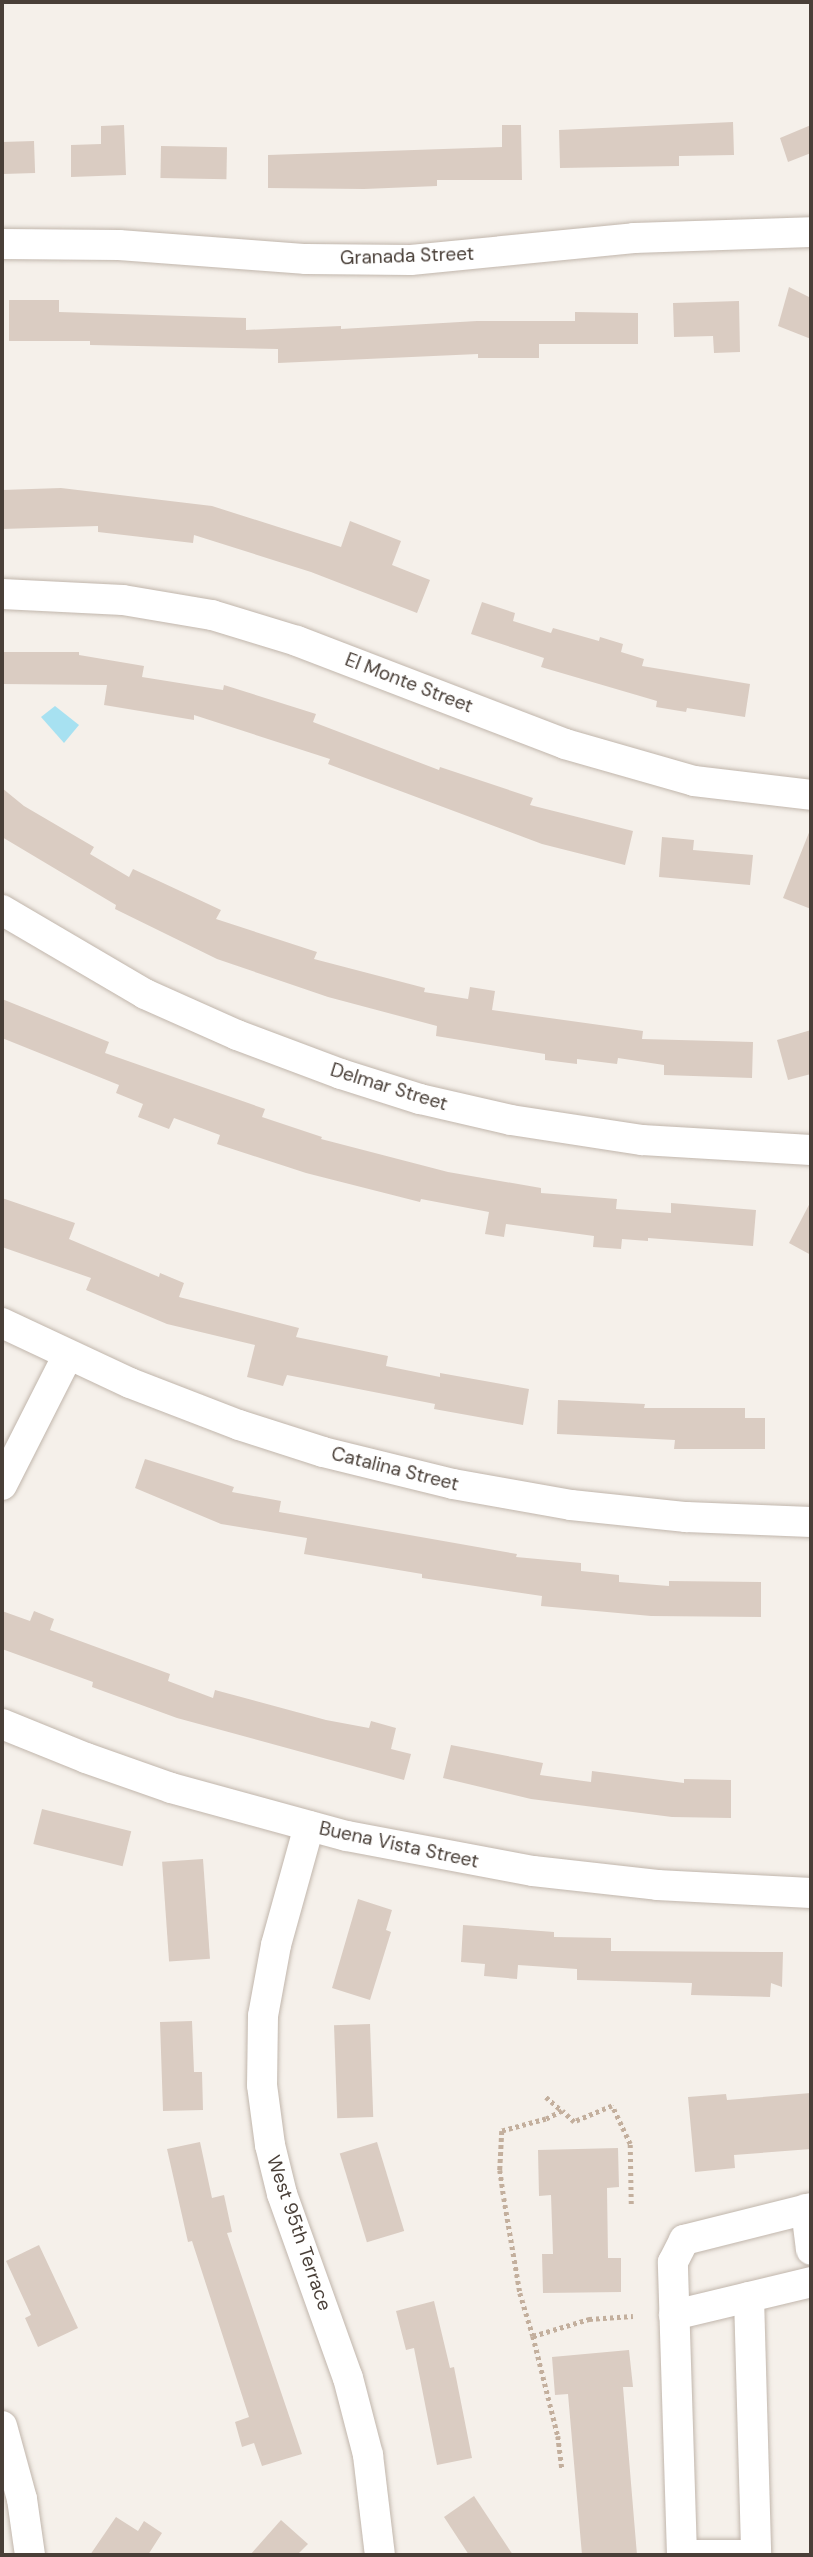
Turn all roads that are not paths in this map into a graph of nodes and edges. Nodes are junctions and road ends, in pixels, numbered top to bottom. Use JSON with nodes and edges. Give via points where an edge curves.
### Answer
{"nodes":[{"id":1,"x":811,"y":232,"type":"edge"},
{"id":2,"x":2,"y":244,"type":"edge"},
{"id":3,"x":2,"y":594,"type":"edge"},
{"id":4,"x":811,"y":795,"type":"edge"},
{"id":5,"x":2,"y":910,"type":"edge"},
{"id":6,"x":811,"y":1150,"type":"edge"},
{"id":7,"x":2,"y":1324,"type":"edge"},
{"id":8,"x":68,"y":1356,"type":"junction"},
{"id":9,"x":2,"y":1485,"type":"edge"},
{"id":10,"x":811,"y":1522,"type":"edge"},
{"id":11,"x":2,"y":1724,"type":"edge"},
{"id":12,"x":309,"y":1826,"type":"junction"},
{"id":13,"x":811,"y":1893,"type":"edge"},
{"id":14,"x":809,"y":2208,"type":"edge"},
{"id":15,"x":811,"y":2250,"type":"edge"},
{"id":16,"x":811,"y":2282,"type":"edge"},
{"id":17,"x":749,"y":2297,"type":"junction"},
{"id":18,"x":674,"y":2315,"type":"junction"},
{"id":19,"x":2,"y":2426,"type":"edge"},
{"id":20,"x":30,"y":2555,"type":"edge"},
{"id":21,"x":380,"y":2555,"type":"edge"},
{"id":22,"x":682,"y":2555,"type":"edge"},
{"id":23,"x":696,"y":2555,"type":"edge"},
{"id":24,"x":756,"y":2555,"type":"edge"}],
"edges":[{"from":1,"to":2,"type":"street","name":"Granada Street","via":[[634,238],[411,260],[119,245]]},
{"from":3,"to":4,"type":"street","name":"El Monte Street","via":[[123,600],[212,615],[310,646],[565,744],[694,780]]},
{"from":5,"to":6,"type":"street","name":"Delmar Street","via":[[145,994],[276,1050],[420,1099],[511,1120],[642,1140]]},
{"from":7,"to":8,"type":"street","name":"Catalina Street"},
{"from":8,"to":9,"type":"street"},
{"from":8,"to":10,"type":"street","name":"Catalina Street","via":[[239,1425],[323,1452],[453,1484],[685,1517]]},
{"from":11,"to":12,"type":"street","name":"Buena Vista Street","via":[[172,1788]]},
{"from":12,"to":13,"type":"street","name":"Buena Vista Street","via":[[533,1871],[657,1885]]},
{"from":12,"to":21,"type":"street","name":"West 95th Terrace","via":[[276,1945],[263,2016],[262,2085],[282,2194],[348,2378],[368,2455]]},
{"from":14,"to":15,"type":"street"},
{"from":14,"to":18,"type":"street","via":[[684,2239],[673,2262]]},
{"from":16,"to":17,"type":"street"},
{"from":17,"to":18,"type":"street"},
{"from":17,"to":24,"type":"street"},
{"from":18,"to":22,"type":"street"},
{"from":19,"to":20,"type":"street","via":[[22,2499]]},
{"from":23,"to":24,"type":"street"}]}
